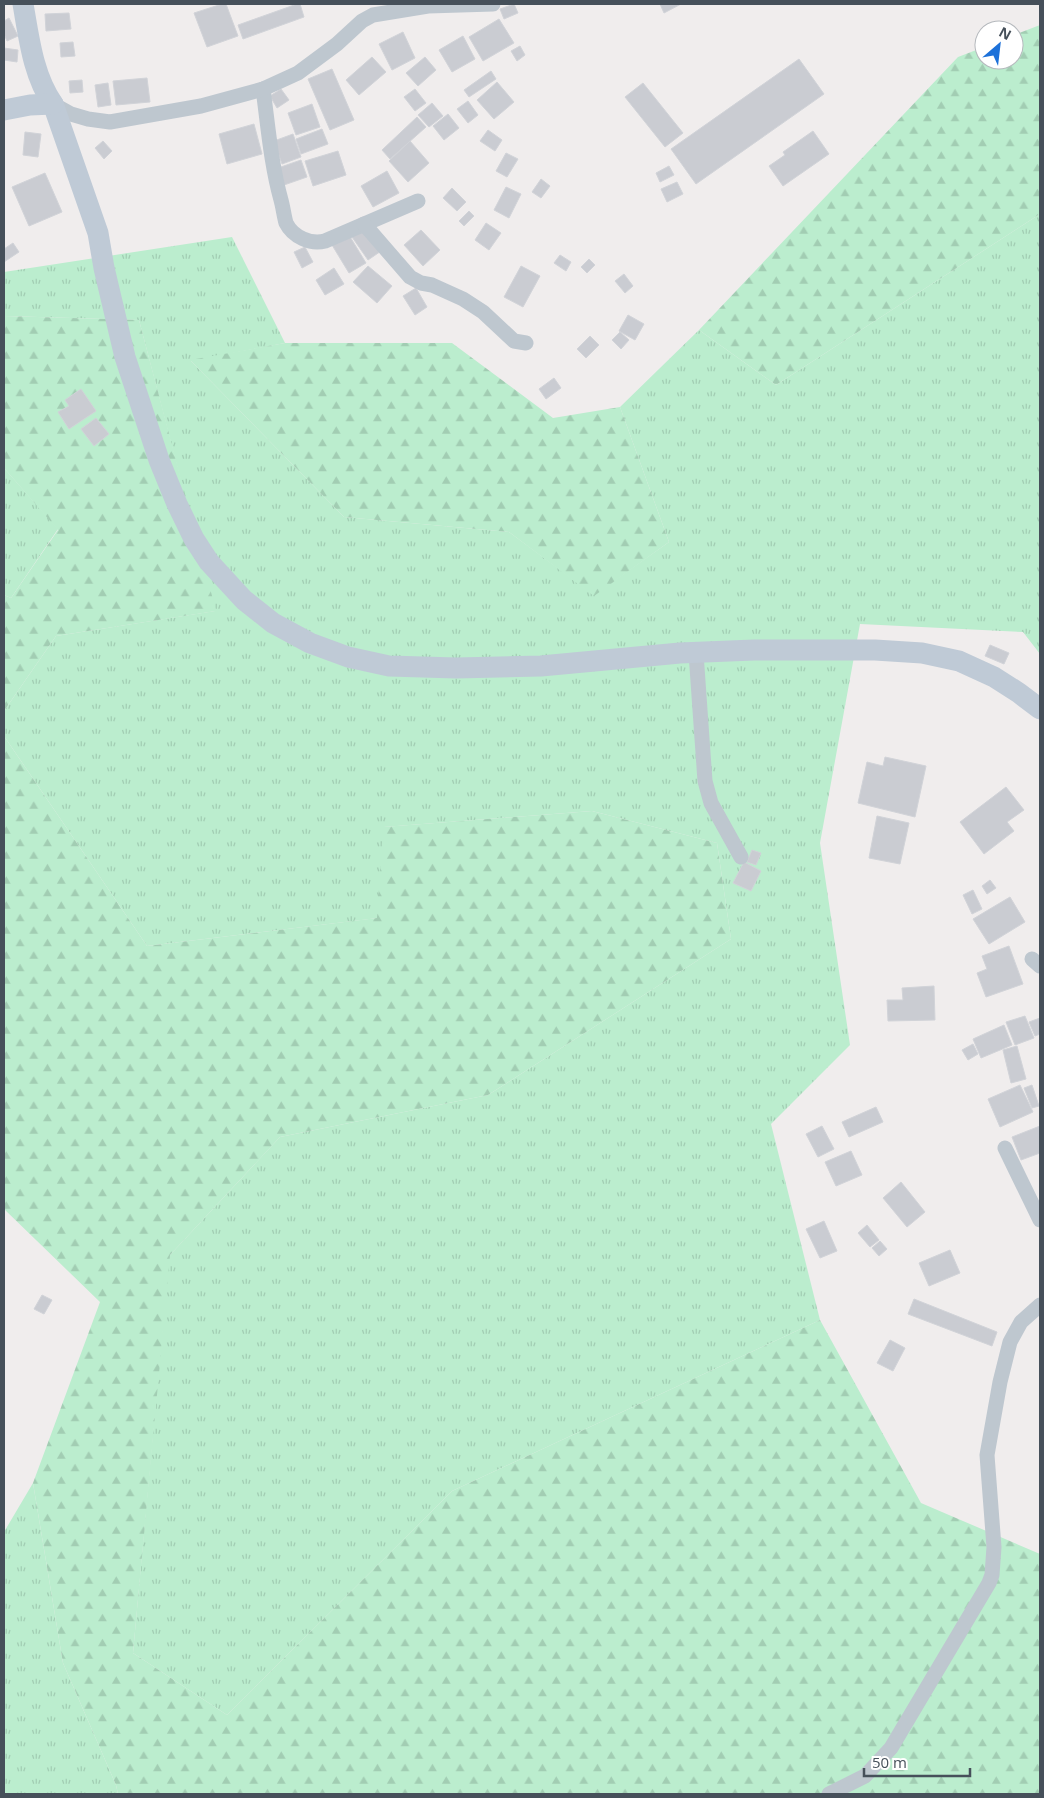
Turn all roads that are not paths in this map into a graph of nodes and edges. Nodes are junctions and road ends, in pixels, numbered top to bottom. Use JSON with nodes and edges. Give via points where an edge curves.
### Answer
{"nodes":[{"id":1,"x":23,"y":4,"type":"edge"},
{"id":2,"x":492,"y":4,"type":"edge"},
{"id":3,"x":427,"y":5,"type":"edge"},
{"id":4,"x":263,"y":89,"type":"junction"},
{"id":5,"x":53,"y":104,"type":"junction"},
{"id":6,"x":4,"y":110,"type":"edge"},
{"id":7,"x":418,"y":201,"type":"dead end"},
{"id":8,"x":364,"y":224,"type":"junction"},
{"id":9,"x":526,"y":343,"type":"dead end"},
{"id":10,"x":696,"y":653,"type":"junction"},
{"id":11,"x":1040,"y":709,"type":"edge"},
{"id":12,"x":741,"y":857,"type":"dead end"},
{"id":13,"x":1005,"y":1148,"type":"dead end"},
{"id":14,"x":1040,"y":1220,"type":"edge"},
{"id":15,"x":1040,"y":1305,"type":"edge"},
{"id":16,"x":829,"y":1794,"type":"edge"}],
"edges":[{"from":1,"to":5,"type":"street","via":[[36,69]]},
{"from":2,"to":3,"type":"street"},
{"from":3,"to":4,"type":"street","via":[[373,15],[305,68]]},
{"from":4,"to":5,"type":"street","via":[[201,106],[110,122],[88,120]]},
{"from":4,"to":8,"type":"street","via":[[277,185],[287,224],[298,236],[317,243]]},
{"from":5,"to":6,"type":"street"},
{"from":5,"to":10,"type":"street","via":[[98,233],[125,357],[159,460],[194,539],[209,562],[244,600],[274,623],[310,643],[348,658],[389,666],[541,666]]},
{"from":7,"to":8,"type":"street"},
{"from":8,"to":9,"type":"street","via":[[410,277],[462,299],[484,312],[514,340]]},
{"from":10,"to":11,"type":"street","via":[[754,650],[922,653],[959,661],[994,677]]},
{"from":10,"to":12,"type":"street","via":[[705,781],[711,803]]},
{"from":13,"to":14,"type":"street"},
{"from":15,"to":16,"type":"street","via":[[1021,1322],[1010,1342],[987,1455],[994,1547],[992,1575],[891,1748],[865,1776]]}]}
